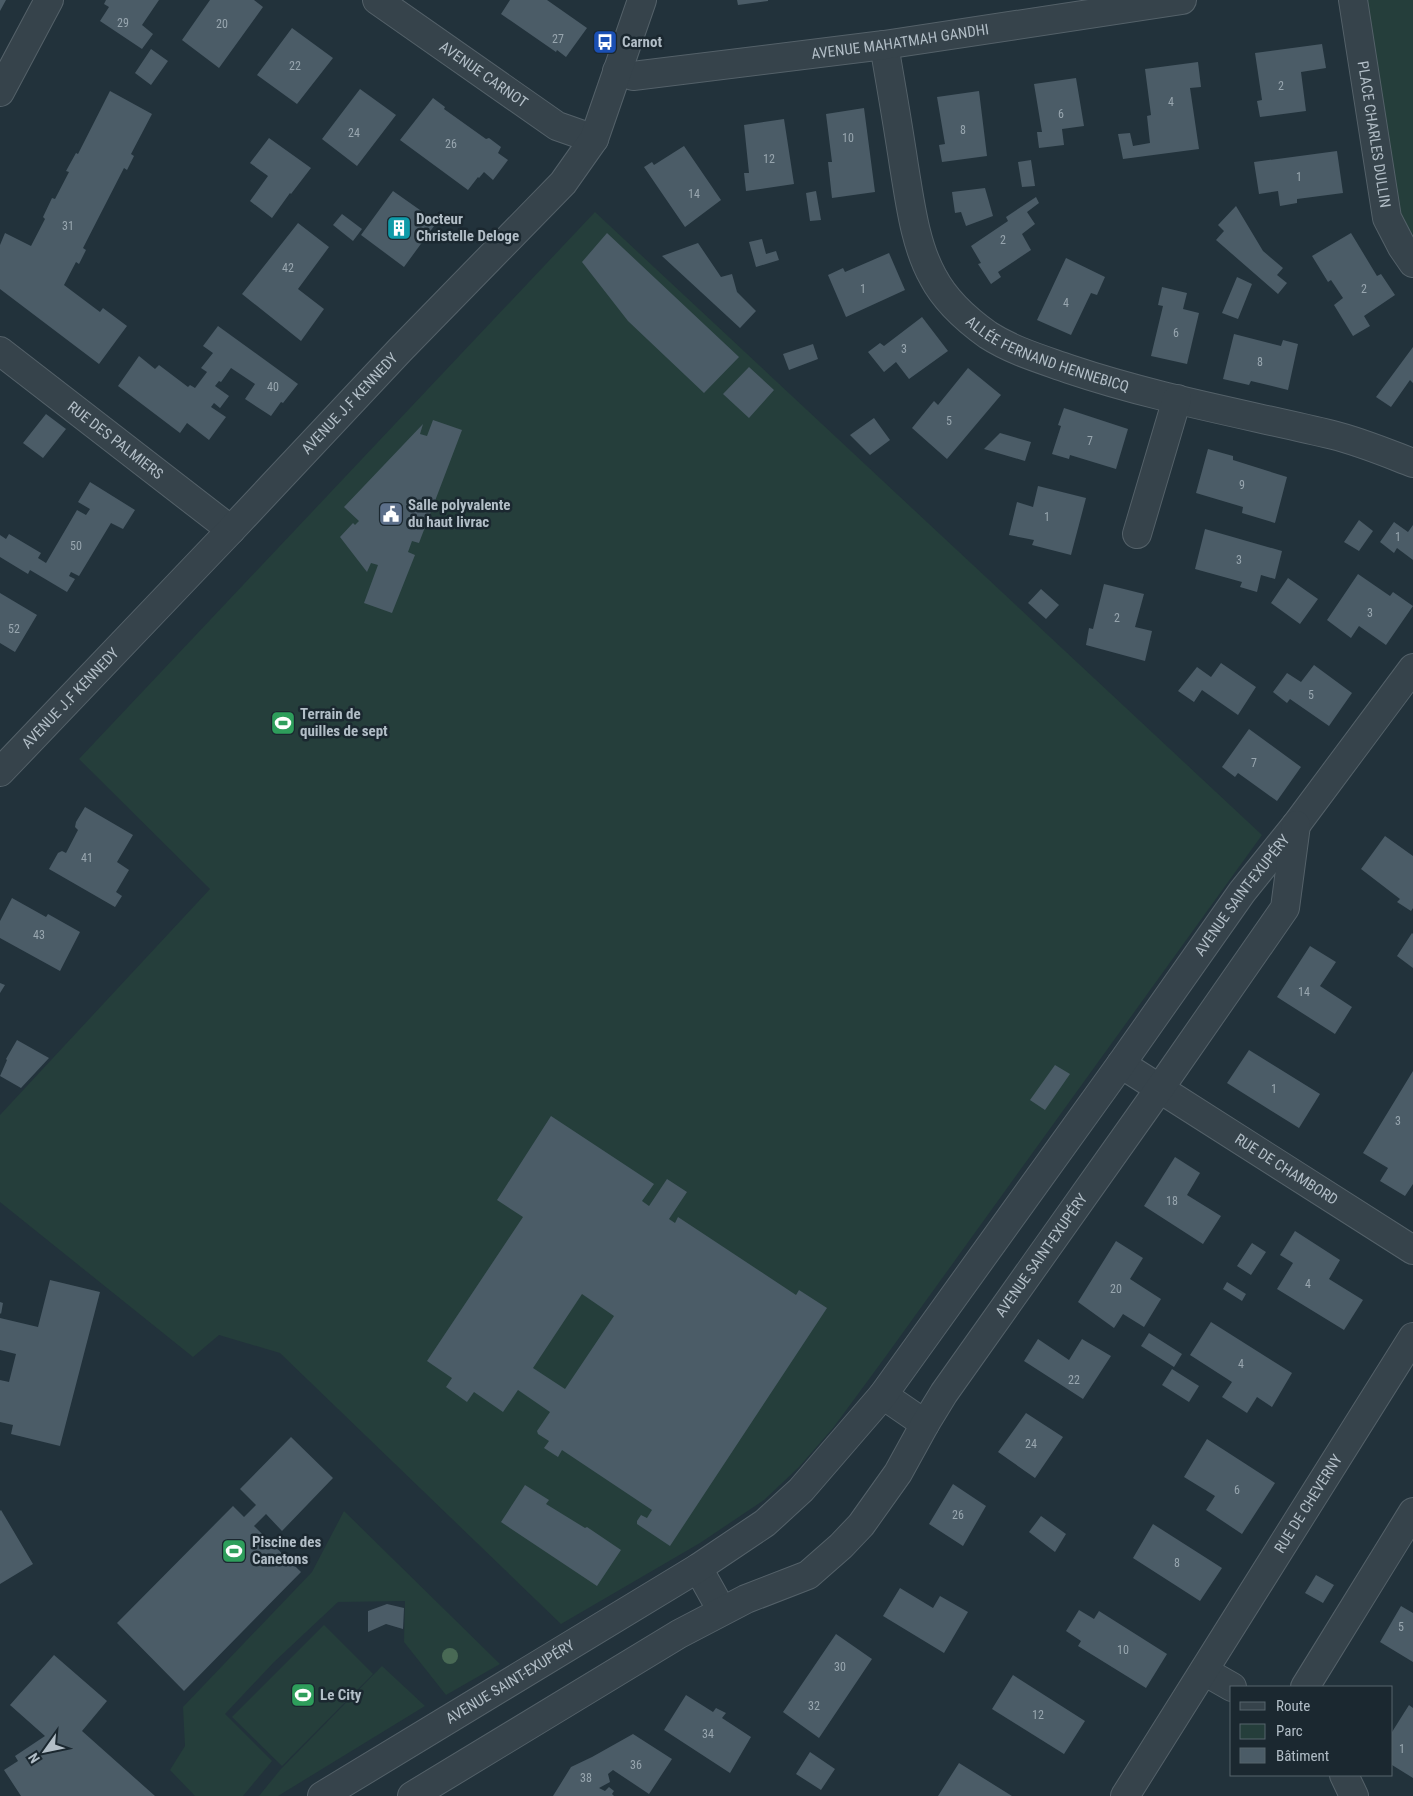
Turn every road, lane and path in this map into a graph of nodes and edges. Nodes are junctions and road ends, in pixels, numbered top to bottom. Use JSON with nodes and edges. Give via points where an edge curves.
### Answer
{"nodes":[{"id":1,"x":49,"y":0,"type":"edge"},
{"id":2,"x":377,"y":0,"type":"edge"},
{"id":3,"x":642,"y":0,"type":"edge"},
{"id":4,"x":1182,"y":0,"type":"edge"},
{"id":5,"x":1352,"y":0,"type":"edge"},
{"id":6,"x":884,"y":45,"type":"junction"},
{"id":7,"x":617,"y":71,"type":"junction"},
{"id":8,"x":0,"y":92,"type":"edge"},
{"id":9,"x":594,"y":139,"type":"junction"},
{"id":10,"x":1413,"y":264,"type":"edge"},
{"id":11,"x":0,"y":351,"type":"edge"},
{"id":12,"x":1177,"y":399,"type":"junction"},
{"id":13,"x":1413,"y":463,"type":"edge"},
{"id":14,"x":231,"y":530,"type":"junction"},
{"id":15,"x":1137,"y":534,"type":"dead end"},
{"id":16,"x":1413,"y":668,"type":"edge"},
{"id":17,"x":0,"y":772,"type":"edge"},
{"id":18,"x":1296,"y":825,"type":"junction"},
{"id":19,"x":1121,"y":1064,"type":"junction"},
{"id":20,"x":1160,"y":1088,"type":"junction"},
{"id":21,"x":1413,"y":1250,"type":"edge"},
{"id":22,"x":1413,"y":1337,"type":"edge"},
{"id":23,"x":883,"y":1395,"type":"junction"},
{"id":24,"x":924,"y":1424,"type":"junction"},
{"id":25,"x":1413,"y":1512,"type":"edge"},
{"id":26,"x":698,"y":1568,"type":"junction"},
{"id":27,"x":722,"y":1611,"type":"junction"},
{"id":28,"x":1204,"y":1671,"type":"junction"},
{"id":29,"x":1230,"y":1686,"type":"edge"},
{"id":30,"x":1306,"y":1686,"type":"edge"},
{"id":31,"x":1344,"y":1776,"type":"edge"},
{"id":32,"x":322,"y":1796,"type":"edge"},
{"id":33,"x":412,"y":1796,"type":"edge"},
{"id":34,"x":1125,"y":1796,"type":"edge"},
{"id":35,"x":1354,"y":1796,"type":"edge"}],
"edges":[{"from":1,"to":8,"type":"street"},
{"from":2,"to":9,"type":"street","name":"AVENUE CARNOT","via":[[557,126]]},
{"from":3,"to":7,"type":"street","name":"AVENUE J.F KENNEDY"},
{"from":4,"to":6,"type":"street","name":"AVENUE MAHATMAH GANDHI"},
{"from":5,"to":10,"type":"street","name":"PLACE CHARLES DULLIN","via":[[1387,218]]},
{"from":6,"to":7,"type":"street","name":"AVENUE MAHATMAH GANDHI","via":[[633,76]]},
{"from":6,"to":12,"type":"street","name":"ALLÉE FERNAND HENNEBICQ","via":[[911,210],[924,258],[946,296],[966,318],[988,335],[1027,354],[1095,378]]},
{"from":7,"to":9,"type":"street","name":"AVENUE J.F KENNEDY"},
{"from":9,"to":14,"type":"street","name":"AVENUE J.F KENNEDY","via":[[563,184],[400,350]]},
{"from":11,"to":14,"type":"street","name":"RUE DES PALMIERS"},
{"from":12,"to":13,"type":"street","name":"ALLÉE FERNAND HENNEBICQ","via":[[1336,436]]},
{"from":12,"to":15,"type":"street"},
{"from":14,"to":17,"type":"street","name":"AVENUE J.F KENNEDY"},
{"from":16,"to":18,"type":"street","name":"AVENUE SAINT-EXUPÉRY"},
{"from":18,"to":19,"type":"street","name":"AVENUE SAINT-EXUPÉRY","via":[[1242,892]]},
{"from":18,"to":20,"type":"street","name":"AVENUE SAINT-EXUPÉRY","via":[[1284,908]]},
{"from":19,"to":20,"type":"street"},
{"from":19,"to":23,"type":"street","name":"AVENUE SAINT-EXUPÉRY"},
{"from":20,"to":21,"type":"street","name":"RUE DE CHAMBORD"},
{"from":20,"to":24,"type":"street","name":"AVENUE SAINT-EXUPÉRY"},
{"from":22,"to":28,"type":"street","name":"RUE DE CHEVERNY"},
{"from":23,"to":24,"type":"street"},
{"from":23,"to":26,"type":"street","name":"AVENUE SAINT-EXUPÉRY","via":[[801,1490],[765,1523]]},
{"from":24,"to":27,"type":"street","name":"AVENUE SAINT-EXUPÉRY","via":[[898,1473],[861,1525],[841,1546],[808,1575],[746,1598]]},
{"from":25,"to":30,"type":"street"},
{"from":26,"to":27,"type":"street"},
{"from":26,"to":32,"type":"street","name":"AVENUE SAINT-EXUPÉRY"},
{"from":27,"to":33,"type":"street","name":"AVENUE SAINT-EXUPÉRY"},
{"from":28,"to":29,"type":"street"},
{"from":28,"to":34,"type":"street","name":"RUE DE CHEVERNY"},
{"from":31,"to":35,"type":"street"}]}
